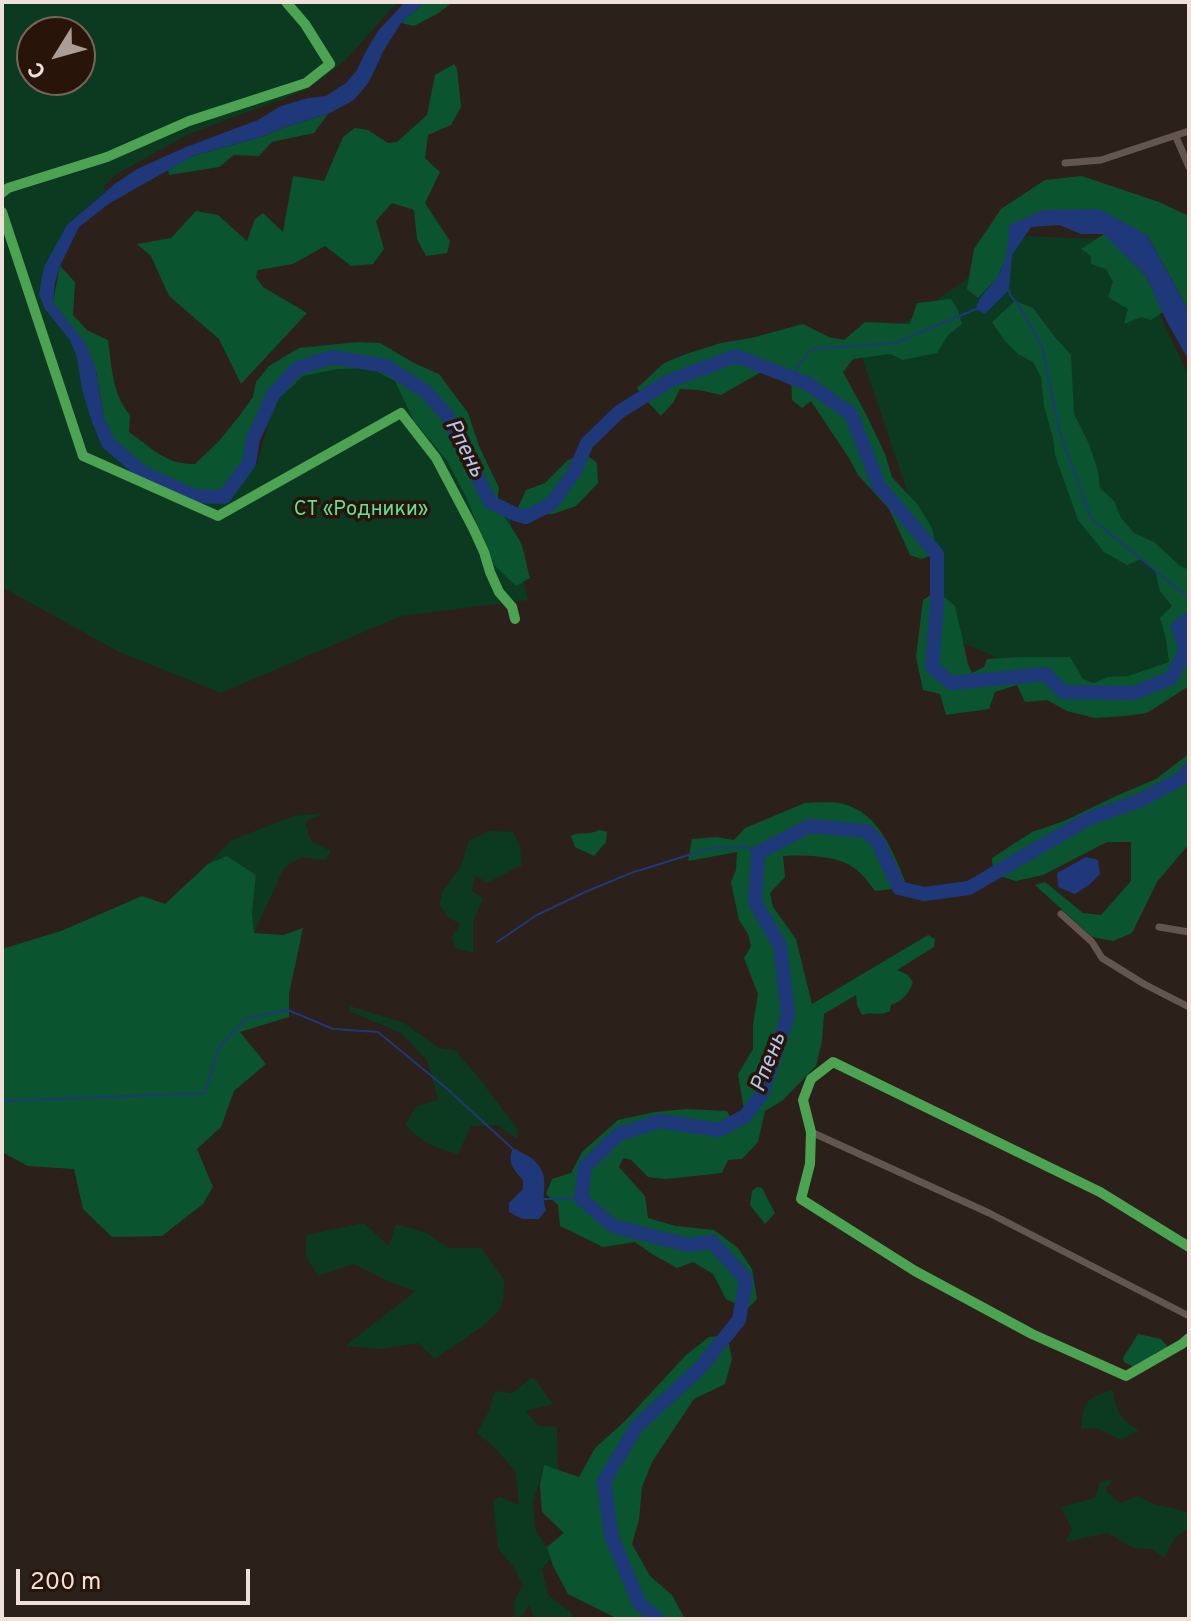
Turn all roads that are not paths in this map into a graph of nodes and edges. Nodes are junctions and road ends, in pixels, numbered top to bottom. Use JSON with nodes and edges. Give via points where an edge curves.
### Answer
{"nodes":[{"id":1,"x":286,"y":2,"type":"edge"},
{"id":2,"x":1189,"y":131,"type":"edge"},
{"id":3,"x":1176,"y":137,"type":"junction"},
{"id":4,"x":1065,"y":163,"type":"dead end"},
{"id":5,"x":1189,"y":167,"type":"edge"},
{"id":6,"x":2,"y":193,"type":"edge"},
{"id":7,"x":2,"y":212,"type":"edge"},
{"id":8,"x":515,"y":619,"type":"dead end"},
{"id":9,"x":1061,"y":914,"type":"dead end"},
{"id":10,"x":1159,"y":927,"type":"dead end"},
{"id":11,"x":1189,"y":932,"type":"edge"},
{"id":12,"x":1189,"y":1007,"type":"edge"},
{"id":13,"x":811,"y":1132,"type":"junction"},
{"id":14,"x":1189,"y":1247,"type":"edge"},
{"id":15,"x":1189,"y":1316,"type":"edge"},
{"id":16,"x":1189,"y":1338,"type":"edge"}],
"edges":[{"from":1,"to":6,"type":"street","via":[[330,64],[306,83],[189,121],[107,157]]},
{"from":2,"to":3,"type":"street"},
{"from":3,"to":4,"type":"street","via":[[1101,160]]},
{"from":3,"to":5,"type":"street"},
{"from":7,"to":8,"type":"street","via":[[83,456],[218,516],[401,413],[436,458]]},
{"from":9,"to":12,"type":"street","via":[[1102,958]]},
{"from":10,"to":11,"type":"street"},
{"from":13,"to":14,"type":"street","via":[[803,1100],[811,1079],[833,1062],[1100,1192]]},
{"from":13,"to":15,"type":"street","via":[[989,1213]]},
{"from":13,"to":16,"type":"street","via":[[801,1199],[915,1271],[1032,1334],[1126,1376]]}]}
